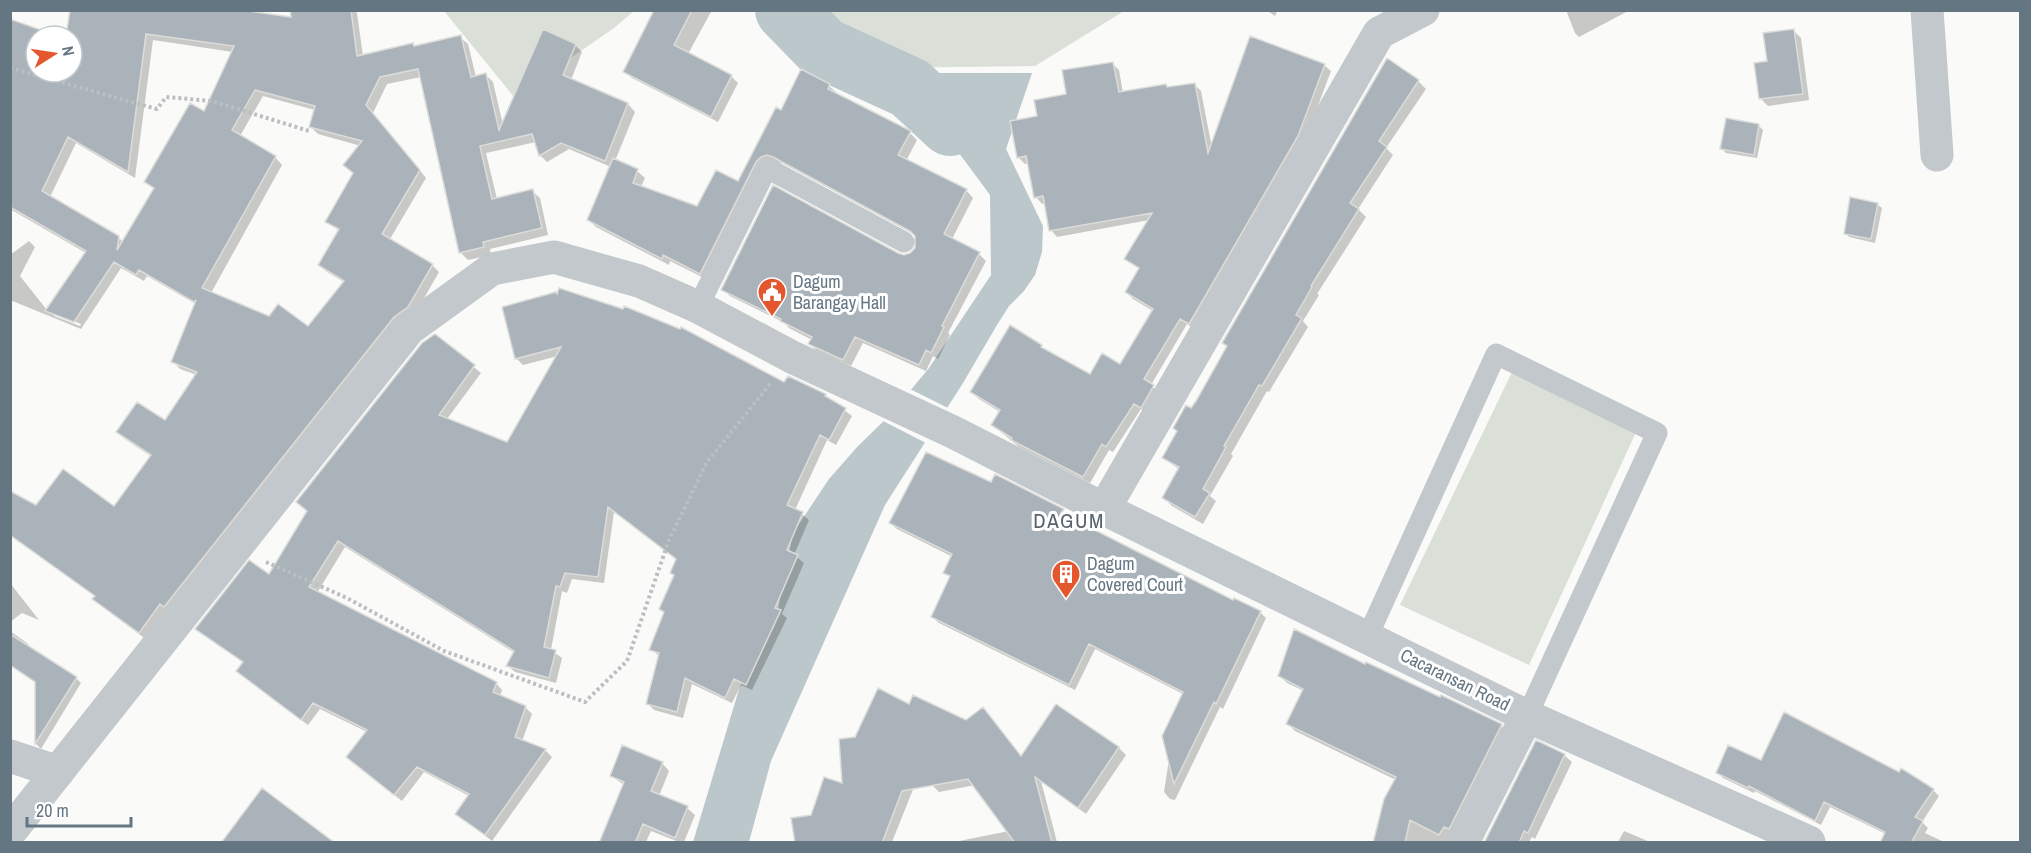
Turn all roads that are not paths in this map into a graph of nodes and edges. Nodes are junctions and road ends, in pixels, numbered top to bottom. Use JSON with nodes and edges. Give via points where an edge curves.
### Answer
{"nodes":[{"id":1,"x":1423,"y":10,"type":"edge"},
{"id":2,"x":1927,"y":10,"type":"edge"},
{"id":3,"x":1937,"y":155,"type":"dead end"},
{"id":4,"x":904,"y":242,"type":"dead end"},
{"id":5,"x":698,"y":307,"type":"junction"},
{"id":6,"x":1104,"y":509,"type":"junction"},
{"id":7,"x":1367,"y":638,"type":"junction"},
{"id":8,"x":1527,"y":716,"type":"junction"},
{"id":9,"x":10,"y":756,"type":"edge"},
{"id":10,"x":58,"y":772,"type":"junction"},
{"id":11,"x":10,"y":832,"type":"edge"},
{"id":12,"x":1463,"y":843,"type":"edge"},
{"id":13,"x":1809,"y":843,"type":"edge"}],
"edges":[{"from":1,"to":6,"type":"street","via":[[1379,33]]},
{"from":2,"to":3,"type":"street"},
{"from":4,"to":5,"type":"lane","via":[[767,168]]},
{"from":5,"to":6,"type":"street","name":"Cacaransan Road"},
{"from":5,"to":10,"type":"street","name":"Cacaransan Road","via":[[639,281],[554,257],[492,269],[409,329]]},
{"from":6,"to":7,"type":"street","name":"Cacaransan Road"},
{"from":7,"to":8,"type":"street","name":"Cacaransan Road"},
{"from":7,"to":8,"type":"lane","via":[[1496,354],[1657,433]]},
{"from":8,"to":12,"type":"street"},
{"from":8,"to":13,"type":"street","name":"Cacaransan Road"},
{"from":9,"to":10,"type":"street"},
{"from":10,"to":11,"type":"street","name":"Cacaransan Road"}]}
